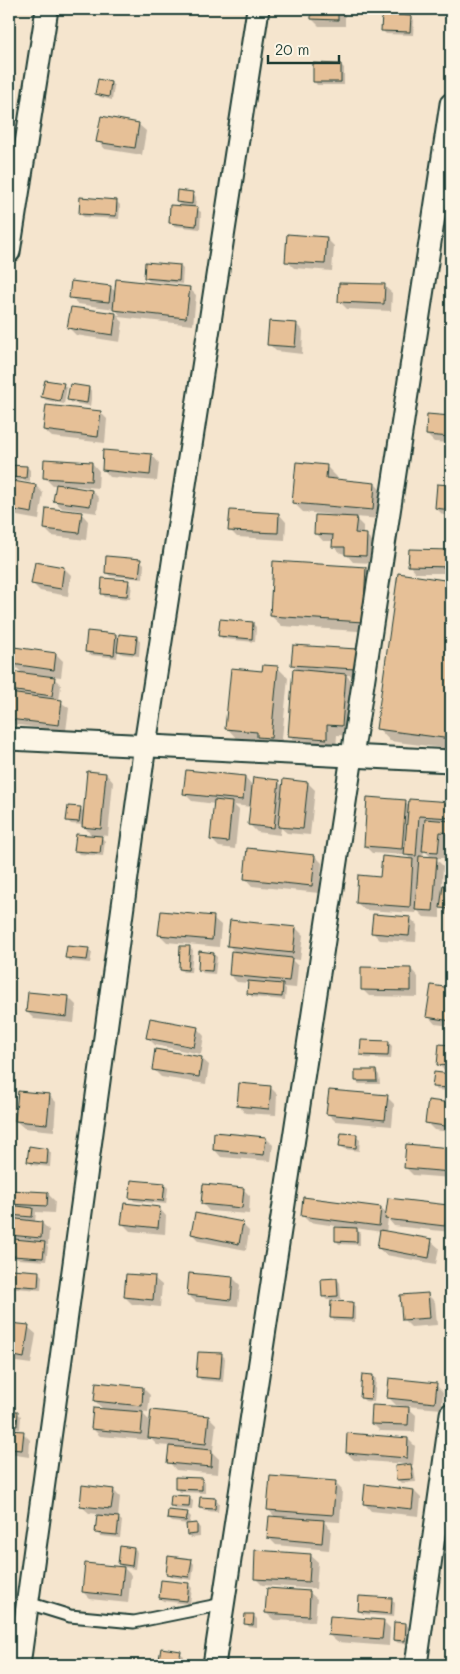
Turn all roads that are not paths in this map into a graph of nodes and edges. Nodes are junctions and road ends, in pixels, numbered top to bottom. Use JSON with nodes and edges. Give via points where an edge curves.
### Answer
{"nodes":[{"id":1,"x":47,"y":9,"type":"edge"},
{"id":2,"x":258,"y":9,"type":"edge"},
{"id":3,"x":451,"y":104,"type":"edge"},
{"id":4,"x":9,"y":252,"type":"edge"},
{"id":5,"x":9,"y":739,"type":"edge"},
{"id":6,"x":146,"y":745,"type":"junction"},
{"id":7,"x":352,"y":756,"type":"junction"},
{"id":8,"x":451,"y":761,"type":"edge"},
{"id":9,"x":451,"y":1414,"type":"edge"},
{"id":10,"x":28,"y":1603,"type":"junction"},
{"id":11,"x":223,"y":1604,"type":"junction"},
{"id":12,"x":19,"y":1665,"type":"edge"},
{"id":13,"x":214,"y":1665,"type":"edge"},
{"id":14,"x":416,"y":1665,"type":"edge"}],
"edges":[{"from":1,"to":4,"type":"street"},
{"from":2,"to":6,"type":"street"},
{"from":3,"to":7,"type":"street"},
{"from":5,"to":6,"type":"street"},
{"from":6,"to":7,"type":"street"},
{"from":6,"to":10,"type":"street"},
{"from":7,"to":8,"type":"street"},
{"from":7,"to":11,"type":"street"},
{"from":9,"to":14,"type":"street"},
{"from":10,"to":11,"type":"lane","via":[[70,1616],[134,1622]]},
{"from":10,"to":12,"type":"street"},
{"from":11,"to":13,"type":"street"}]}
